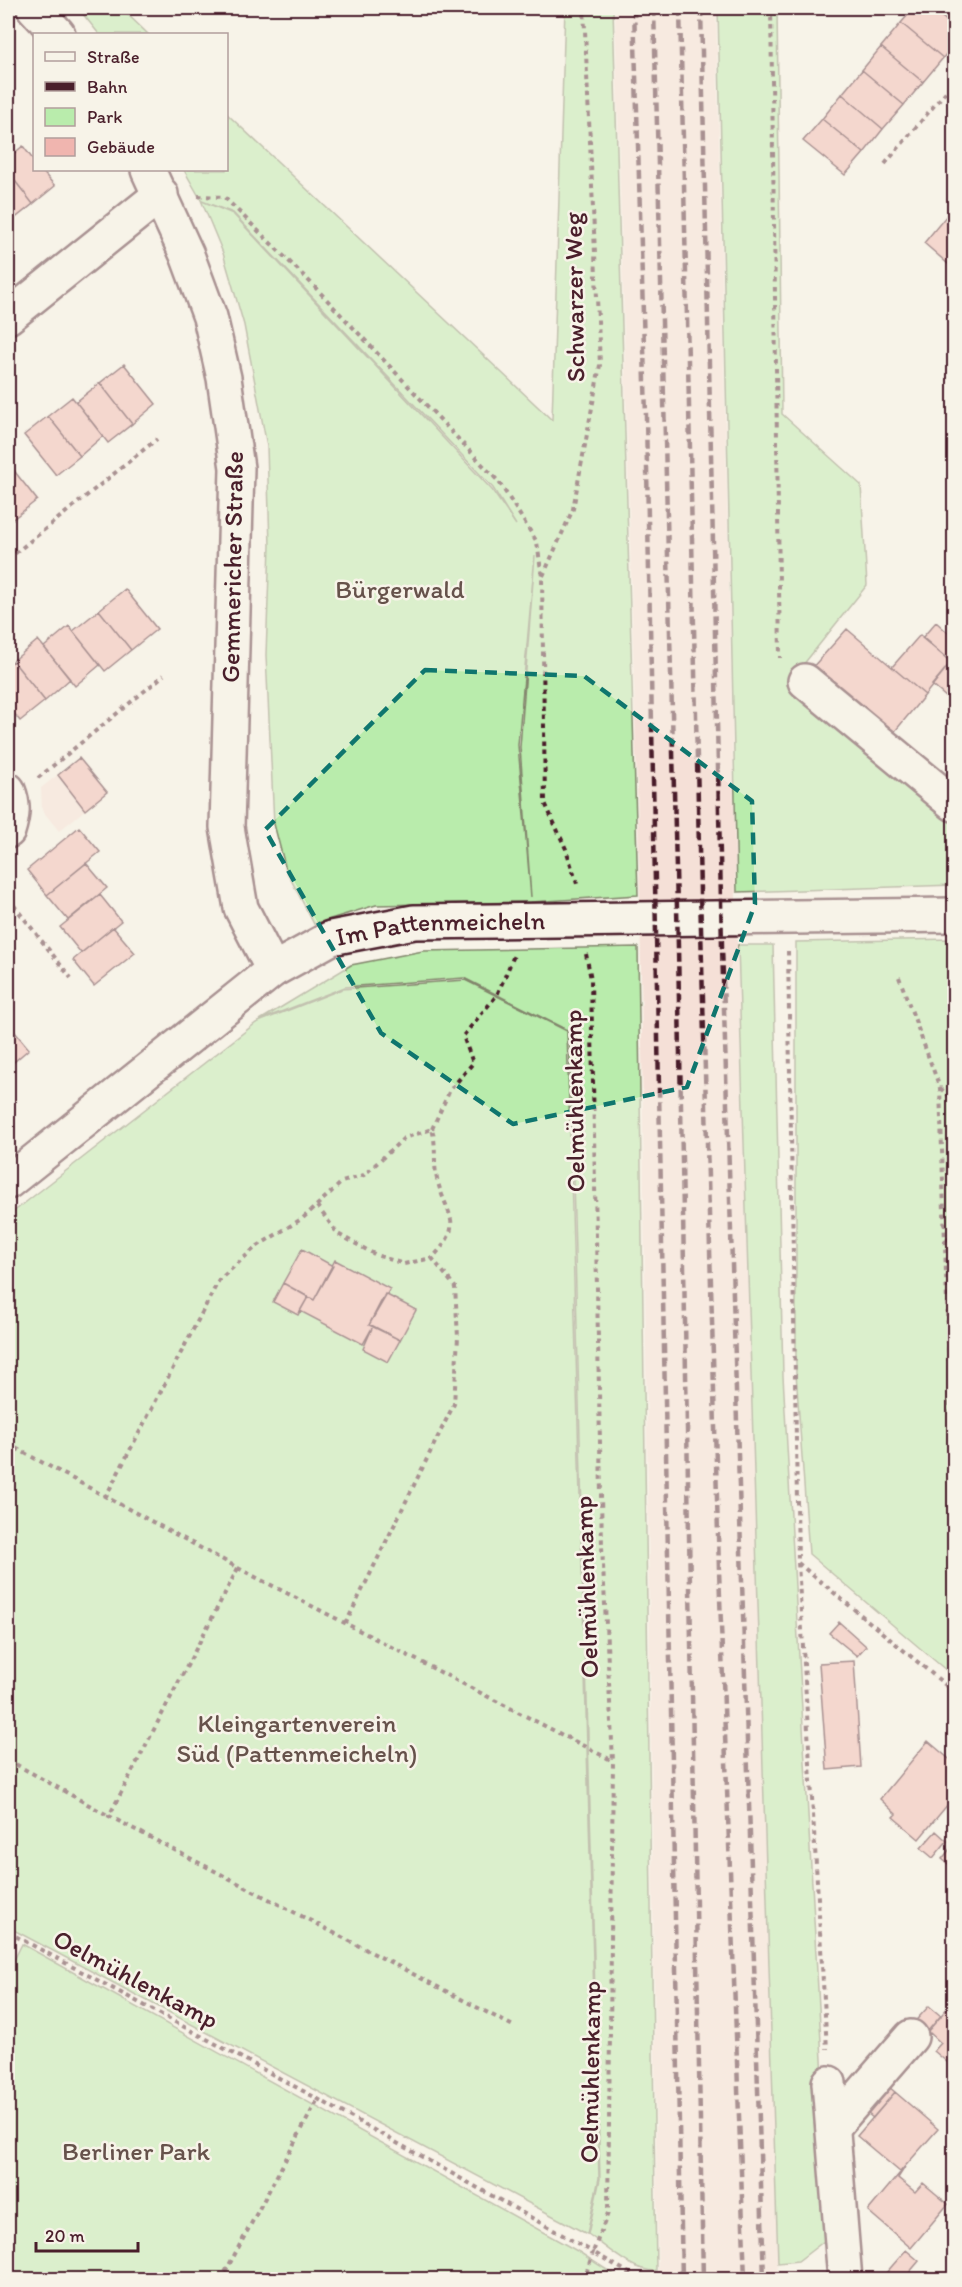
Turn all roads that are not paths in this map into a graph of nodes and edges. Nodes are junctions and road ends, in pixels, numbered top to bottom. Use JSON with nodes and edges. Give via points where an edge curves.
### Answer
{"nodes":[{"id":1,"x":34,"y":8,"type":"edge"},
{"id":2,"x":57,"y":33,"type":"edge"},
{"id":3,"x":154,"y":182,"type":"edge"},
{"id":4,"x":8,"y":317,"type":"edge"},
{"id":5,"x":805,"y":681,"type":"road end"},
{"id":6,"x":954,"y":804,"type":"edge"},
{"id":7,"x":954,"y":915,"type":"edge"},
{"id":8,"x":273,"y":970,"type":"junction"},
{"id":9,"x":8,"y":1182,"type":"edge"},
{"id":10,"x":911,"y":2037,"type":"dead end"},
{"id":11,"x":829,"y":2083,"type":"road end"},
{"id":12,"x":833,"y":2127,"type":"junction"},
{"id":13,"x":845,"y":2280,"type":"edge"}],
"edges":[{"from":1,"to":2,"type":"street"},
{"from":3,"to":4,"type":"street"},
{"from":3,"to":8,"type":"street","name":"Gemmericher Straße","via":[[210,317],[228,401],[237,468],[227,827],[241,908]]},
{"from":5,"to":6,"type":"street"},
{"from":7,"to":8,"type":"street","name":"Im Pattenmeicheln","via":[[414,922],[331,939]]},
{"from":8,"to":9,"type":"street","name":"Im Pattenmeicheln"},
{"from":10,"to":12,"type":"street"},
{"from":11,"to":12,"type":"street"},
{"from":12,"to":13,"type":"street"}]}
